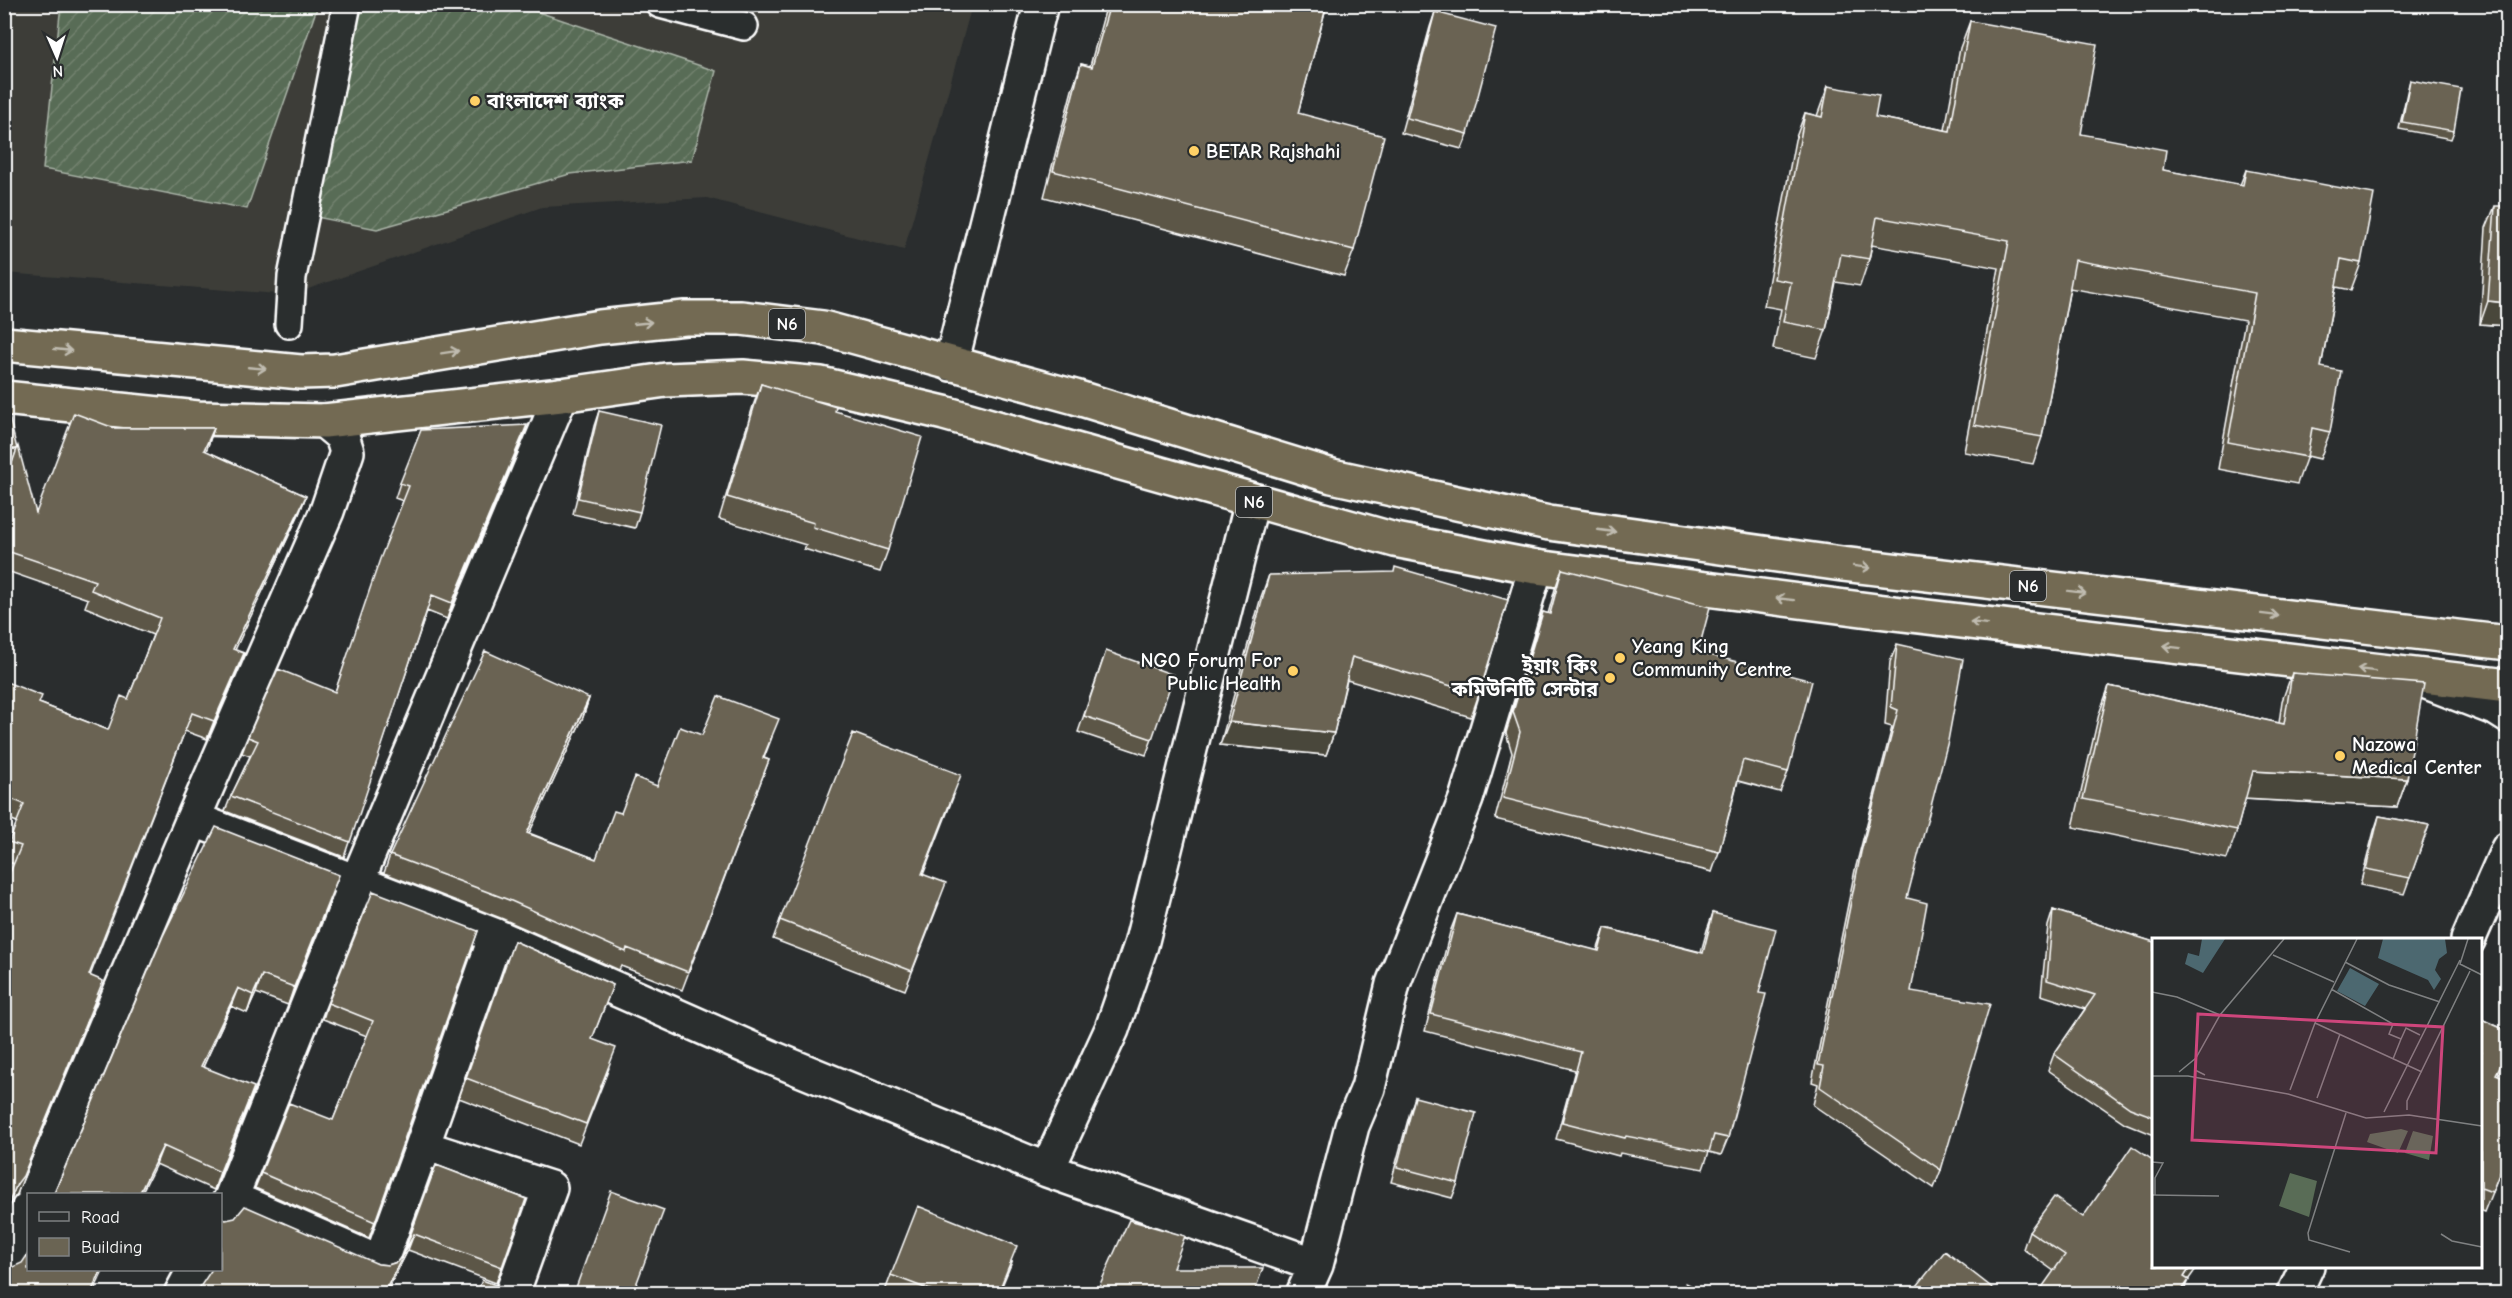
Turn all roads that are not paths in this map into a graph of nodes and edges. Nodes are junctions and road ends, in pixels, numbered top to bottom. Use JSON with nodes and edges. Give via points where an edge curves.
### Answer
{"nodes":[{"id":1,"x":348,"y":4,"type":"edge"},
{"id":2,"x":660,"y":4,"type":"edge"},
{"id":3,"x":1041,"y":4,"type":"edge"},
{"id":4,"x":744,"y":26,"type":"dead end"},
{"id":5,"x":289,"y":324,"type":"dead end"},
{"id":6,"x":4,"y":344,"type":"edge"},
{"id":7,"x":951,"y":364,"type":"junction"},
{"id":8,"x":561,"y":395,"type":"junction"},
{"id":9,"x":4,"y":398,"type":"edge"},
{"id":10,"x":324,"y":421,"type":"junction"},
{"id":11,"x":1252,"y":501,"type":"junction"},
{"id":12,"x":1536,"y":567,"type":"junction"},
{"id":13,"x":2508,"y":643,"type":"edge"},
{"id":14,"x":2410,"y":676,"type":"junction"},
{"id":15,"x":2508,"y":686,"type":"edge"},
{"id":16,"x":2508,"y":716,"type":"edge"},
{"id":17,"x":193,"y":819,"type":"junction"},
{"id":18,"x":2508,"y":849,"type":"edge"},
{"id":19,"x":356,"y":884,"type":"junction"},
{"id":20,"x":496,"y":936,"type":"junction"},
{"id":21,"x":2468,"y":938,"type":"edge"},
{"id":22,"x":422,"y":1147,"type":"junction"},
{"id":23,"x":1047,"y":1170,"type":"junction"},
{"id":24,"x":35,"y":1193,"type":"edge"},
{"id":25,"x":226,"y":1208,"type":"edge"},
{"id":26,"x":27,"y":1211,"type":"edge"},
{"id":27,"x":4,"y":1266,"type":"edge"},
{"id":28,"x":2306,"y":1268,"type":"edge"},
{"id":29,"x":193,"y":1271,"type":"edge"},
{"id":30,"x":1309,"y":1279,"type":"edge"},
{"id":31,"x":181,"y":1293,"type":"edge"},
{"id":32,"x":512,"y":1293,"type":"edge"},
{"id":33,"x":2294,"y":1293,"type":"edge"}],
"edges":[{"from":1,"to":5,"type":"lane","via":[[291,278]]},
{"from":2,"to":4,"type":"lane"},
{"from":3,"to":7,"type":"street"},
{"from":6,"to":7,"type":"highway","number":"N6","one_way":true,"via":[[301,372],[335,371],[600,327],[685,318],[741,318],[823,328]]},
{"from":7,"to":13,"type":"highway","number":"N6","one_way":true,"via":[[1075,397],[1332,476],[1549,523],[1854,566]]},
{"from":8,"to":10,"type":"highway","number":"N6"},
{"from":8,"to":11,"type":"highway","number":"N6","via":[[666,380],[743,377],[820,384],[944,413]]},
{"from":8,"to":19,"type":"street"},
{"from":9,"to":10,"type":"highway","number":"N6","via":[[198,418]]},
{"from":10,"to":17,"type":"street","via":[[342,436],[347,452],[344,468]]},
{"from":11,"to":12,"type":"highway","number":"N6","via":[[1395,540]]},
{"from":11,"to":23,"type":"street","via":[[1141,945],[1112,1029]]},
{"from":14,"to":12,"type":"highway","number":"N6","one_way":true},
{"from":12,"to":30,"type":"street","via":[[1466,799],[1393,984],[1368,1088],[1352,1126]]},
{"from":14,"to":15,"type":"highway","number":"N6"},
{"from":14,"to":16,"type":"street"},
{"from":17,"to":19,"type":"street"},
{"from":17,"to":24,"type":"street"},
{"from":18,"to":21,"type":"street"},
{"from":19,"to":20,"type":"street"},
{"from":19,"to":25,"type":"street"},
{"from":20,"to":22,"type":"street"},
{"from":20,"to":23,"type":"street","via":[[770,1057]]},
{"from":22,"to":25,"type":"street","via":[[380,1263]]},
{"from":22,"to":32,"type":"street","via":[[550,1188]]},
{"from":23,"to":30,"type":"street"},
{"from":26,"to":27,"type":"street"},
{"from":28,"to":33,"type":"street"},
{"from":29,"to":31,"type":"street"}]}
